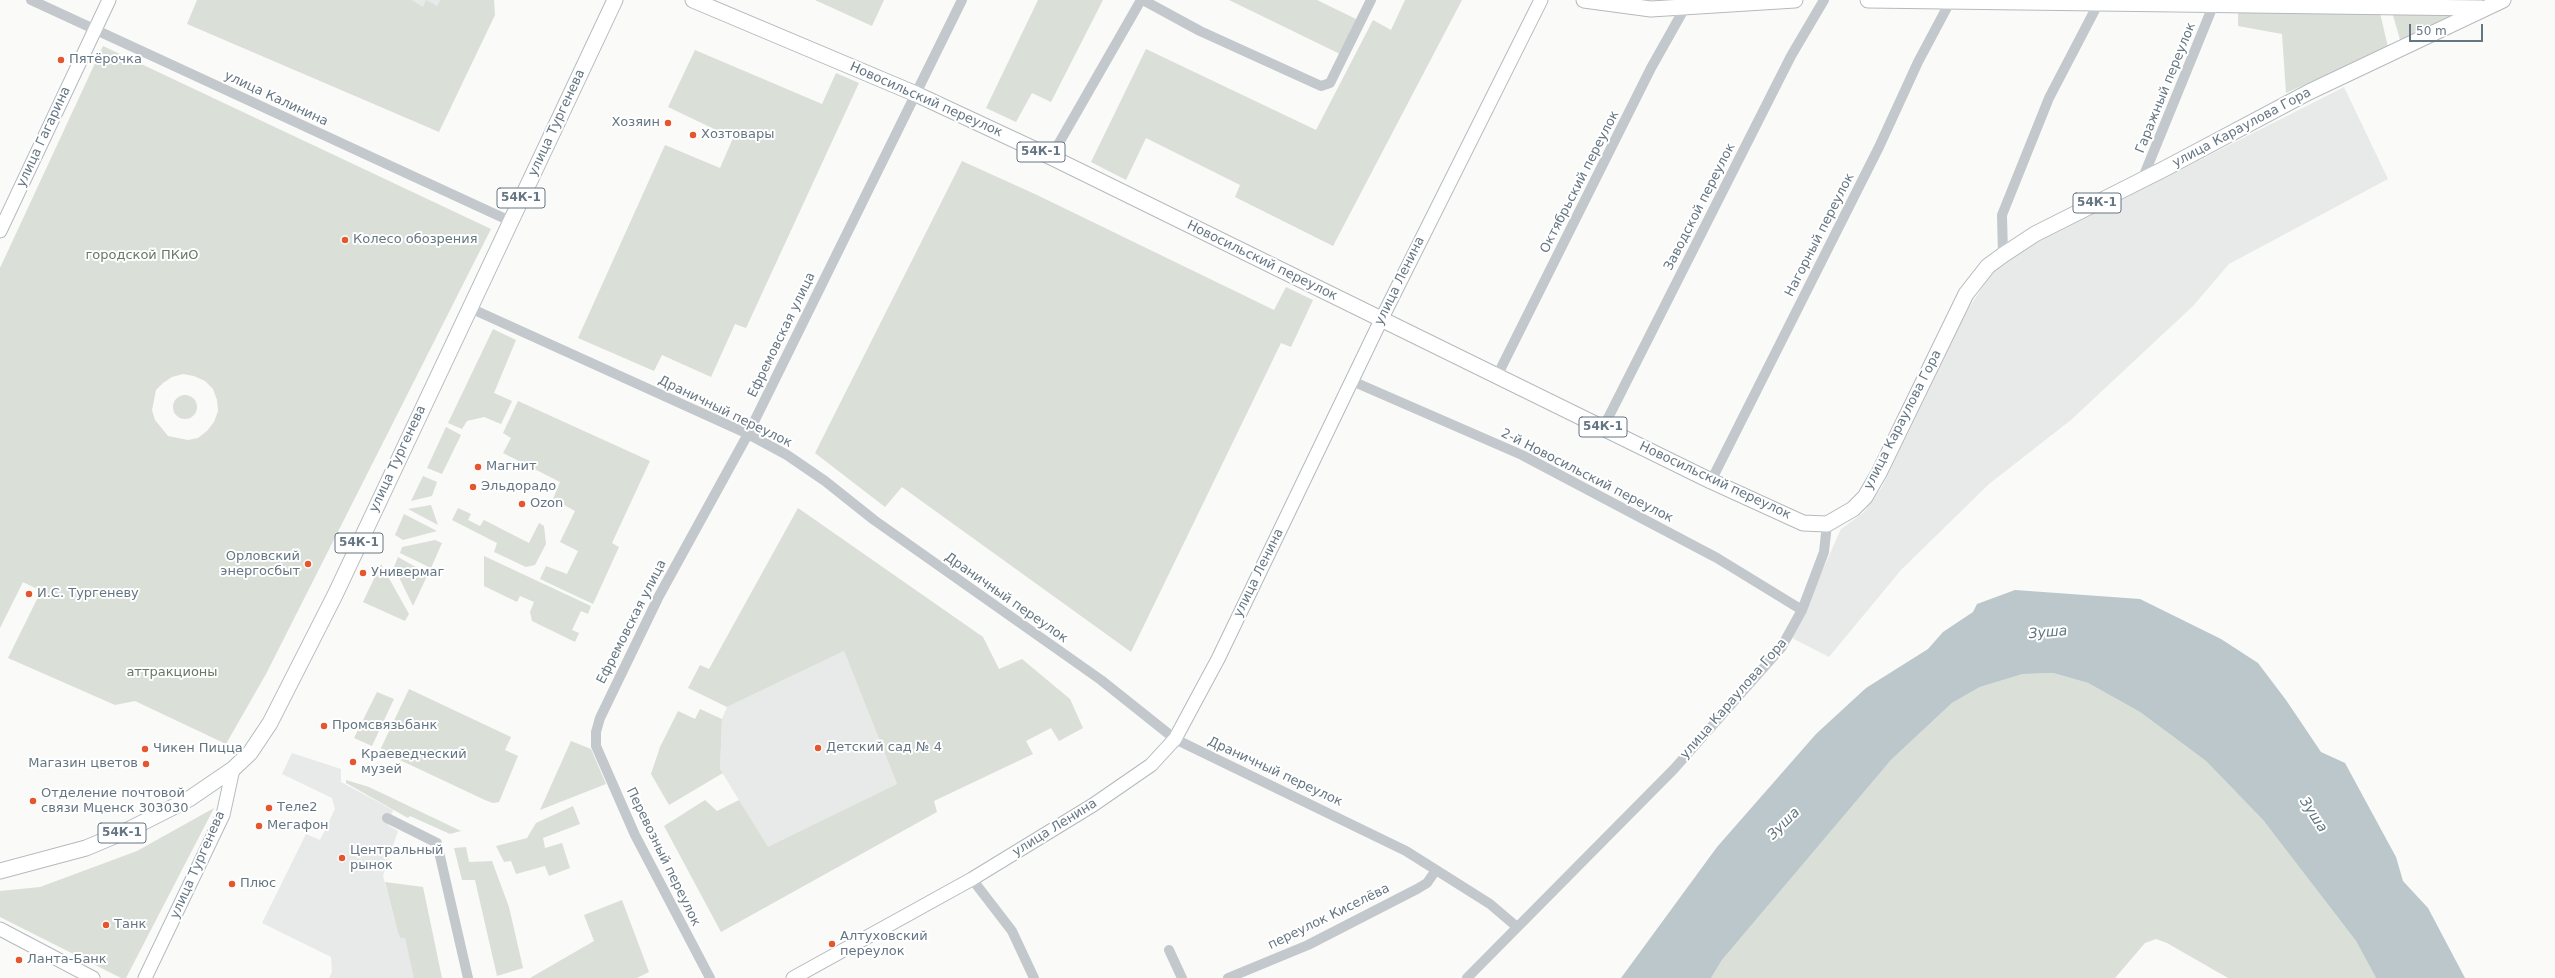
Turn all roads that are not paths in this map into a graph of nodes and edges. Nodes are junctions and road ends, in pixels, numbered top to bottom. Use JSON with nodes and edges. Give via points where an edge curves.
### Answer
{"nodes":[{"id":1,"x":31,"y":0,"type":"edge"},
{"id":2,"x":110,"y":0,"type":"edge"},
{"id":3,"x":615,"y":0,"type":"edge"},
{"id":4,"x":693,"y":0,"type":"edge"},
{"id":5,"x":962,"y":0,"type":"edge"},
{"id":6,"x":1142,"y":0,"type":"edge"},
{"id":7,"x":1371,"y":0,"type":"edge"},
{"id":8,"x":1541,"y":0,"type":"edge"},
{"id":9,"x":1584,"y":0,"type":"edge"},
{"id":10,"x":1795,"y":0,"type":"edge"},
{"id":11,"x":1824,"y":0,"type":"edge"},
{"id":12,"x":1868,"y":0,"type":"edge"},
{"id":13,"x":2503,"y":0,"type":"edge"},
{"id":14,"x":1950,"y":1,"type":"edge"},
{"id":15,"x":2217,"y":3,"type":"edge"},
{"id":16,"x":1687,"y":4,"type":"edge"},
{"id":17,"x":2098,"y":4,"type":"junction"},
{"id":18,"x":2486,"y":8,"type":"junction"},
{"id":19,"x":95,"y":30,"type":"junction"},
{"id":20,"x":916,"y":94,"type":"junction"},
{"id":21,"x":1051,"y":157,"type":"junction"},
{"id":22,"x":2142,"y":180,"type":"junction"},
{"id":23,"x":510,"y":221,"type":"junction"},
{"id":24,"x":0,"y":231,"type":"edge"},
{"id":25,"x":2002,"y":255,"type":"junction"},
{"id":26,"x":470,"y":308,"type":"junction"},
{"id":27,"x":1381,"y":320,"type":"junction"},
{"id":28,"x":1497,"y":376,"type":"junction"},
{"id":29,"x":1352,"y":381,"type":"junction"},
{"id":30,"x":1603,"y":428,"type":"junction"},
{"id":31,"x":748,"y":434,"type":"junction"},
{"id":32,"x":1711,"y":481,"type":"junction"},
{"id":33,"x":1827,"y":524,"type":"junction"},
{"id":34,"x":1802,"y":610,"type":"junction"},
{"id":35,"x":1175,"y":739,"type":"junction"},
{"id":36,"x":596,"y":746,"type":"joint"},
{"id":37,"x":233,"y":768,"type":"junction"},
{"id":38,"x":387,"y":818,"type":"dead end"},
{"id":39,"x":1436,"y":870,"type":"junction"},
{"id":40,"x":0,"y":871,"type":"edge"},
{"id":41,"x":972,"y":879,"type":"junction"},
{"id":42,"x":1516,"y":927,"type":"junction"},
{"id":43,"x":0,"y":929,"type":"edge"},
{"id":44,"x":1169,"y":950,"type":"dead end"},
{"id":45,"x":93,"y":978,"type":"edge"},
{"id":46,"x":145,"y":978,"type":"edge"},
{"id":47,"x":468,"y":978,"type":"edge"},
{"id":48,"x":710,"y":978,"type":"edge"},
{"id":49,"x":793,"y":978,"type":"edge"},
{"id":50,"x":1034,"y":978,"type":"edge"},
{"id":51,"x":1182,"y":978,"type":"edge"},
{"id":52,"x":1228,"y":978,"type":"edge"},
{"id":53,"x":1467,"y":978,"type":"edge"}],
"edges":[{"from":1,"to":19,"type":"street","name":"улица Калинина"},
{"from":2,"to":19,"type":"main road","name":"улица Гагарина"},
{"from":3,"to":23,"type":"main road","name":"улица Тургенева","number":"54К-1"},
{"from":4,"to":20,"type":"main road","name":"Новосильский переулок","number":"54К-1"},
{"from":5,"to":20,"type":"street","name":"Ефремовская улица"},
{"from":6,"to":7,"type":"street","via":[[1200,31],[1321,86],[1330,83]]},
{"from":6,"to":21,"type":"street"},
{"from":8,"to":27,"type":"main road","name":"улица Ленина"},
{"from":9,"to":16,"type":"main road","via":[[1651,9]]},
{"from":10,"to":16,"type":"main road"},
{"from":11,"to":30,"type":"street","name":"Заводской переулок","via":[[1791,56]]},
{"from":12,"to":14,"type":"main road","number":"54К-1"},
{"from":13,"to":18,"type":"main road","number":"54К-1"},
{"from":14,"to":17,"type":"main road","number":"54К-1"},
{"from":14,"to":32,"type":"street","name":"Нагорный переулок"},
{"from":15,"to":17,"type":"main road","number":"54К-1"},
{"from":15,"to":18,"type":"main road","number":"54К-1"},
{"from":15,"to":22,"type":"street","name":"Гаражный переулок"},
{"from":16,"to":28,"type":"street","name":"Октябрьский переулок","via":[[1651,68]]},
{"from":17,"to":25,"type":"street","via":[[2049,98],[2002,214]]},
{"from":18,"to":22,"type":"main road","name":"улица Караулова Гора","number":"54К-1","via":[[2309,92]]},
{"from":19,"to":23,"type":"street","name":"улица Калинина"},
{"from":19,"to":24,"type":"main road","name":"улица Гагарина"},
{"from":20,"to":21,"type":"main road","name":"Новосильский переулок","number":"54К-1"},
{"from":20,"to":31,"type":"street","name":"Ефремовская улица"},
{"from":21,"to":27,"type":"main road","name":"Новосильский переулок","number":"54К-1"},
{"from":22,"to":25,"type":"main road","name":"улица Караулова Гора","number":"54К-1","via":[[2035,234]]},
{"from":23,"to":26,"type":"main road","name":"улица Тургенева","number":"54К-1"},
{"from":25,"to":33,"type":"main road","name":"улица Караулова Гора","number":"54К-1","via":[[1988,266],[1966,294],[1879,473],[1864,497],[1853,509]]},
{"from":26,"to":31,"type":"street","name":"Драничный переулок"},
{"from":26,"to":37,"type":"main road","name":"улица Тургенева","number":"54К-1","via":[[335,595],[270,722],[250,753]]},
{"from":27,"to":28,"type":"main road","name":"Новосильский переулок","number":"54К-1"},
{"from":27,"to":29,"type":"main road","name":"улица Ленина"},
{"from":28,"to":30,"type":"main road","name":"Новосильский переулок","number":"54К-1"},
{"from":29,"to":34,"type":"street","name":"2-й Новосильский переулок","via":[[1522,455],[1717,558]]},
{"from":29,"to":35,"type":"main road","name":"улица Ленина","via":[[1218,659]]},
{"from":30,"to":32,"type":"main road","name":"Новосильский переулок","number":"54К-1"},
{"from":31,"to":35,"type":"street","name":"Драничный переулок","via":[[787,455],[825,481],[874,520],[1101,680]]},
{"from":31,"to":36,"type":"street","name":"Ефремовская улица","via":[[659,596],[600,718]]},
{"from":32,"to":33,"type":"main road","name":"Новосильский переулок","number":"54К-1","via":[[1803,523]]},
{"from":33,"to":34,"type":"street","name":"улица Караулова Гора","via":[[1824,552]]},
{"from":34,"to":42,"type":"street","name":"улица Караулова Гора","via":[[1781,648],[1674,769]]},
{"from":35,"to":39,"type":"street","name":"Драничный переулок","via":[[1380,837]]},
{"from":35,"to":41,"type":"main road","name":"улица Ленина","via":[[1151,765],[1126,783]]},
{"from":36,"to":48,"type":"street","name":"Перевозный переулок","via":[[635,835]]},
{"from":37,"to":40,"type":"main road","number":"54К-1","via":[[189,799],[124,832],[86,848]]},
{"from":37,"to":46,"type":"main road","name":"улица Тургенева","via":[[223,814]]},
{"from":38,"to":47,"type":"street","via":[[437,843]]},
{"from":39,"to":42,"type":"street","name":"Драничный переулок","via":[[1490,904]]},
{"from":39,"to":52,"type":"street","name":"переулок Киселёва","via":[[1426,883],[1417,889],[1315,942]]},
{"from":41,"to":49,"type":"main road","name":"улица Ленина"},
{"from":41,"to":50,"type":"street","via":[[1012,931]]},
{"from":42,"to":53,"type":"street","name":"улица Караулова Гора"},
{"from":43,"to":45,"type":"main road"},
{"from":44,"to":51,"type":"street"}]}
